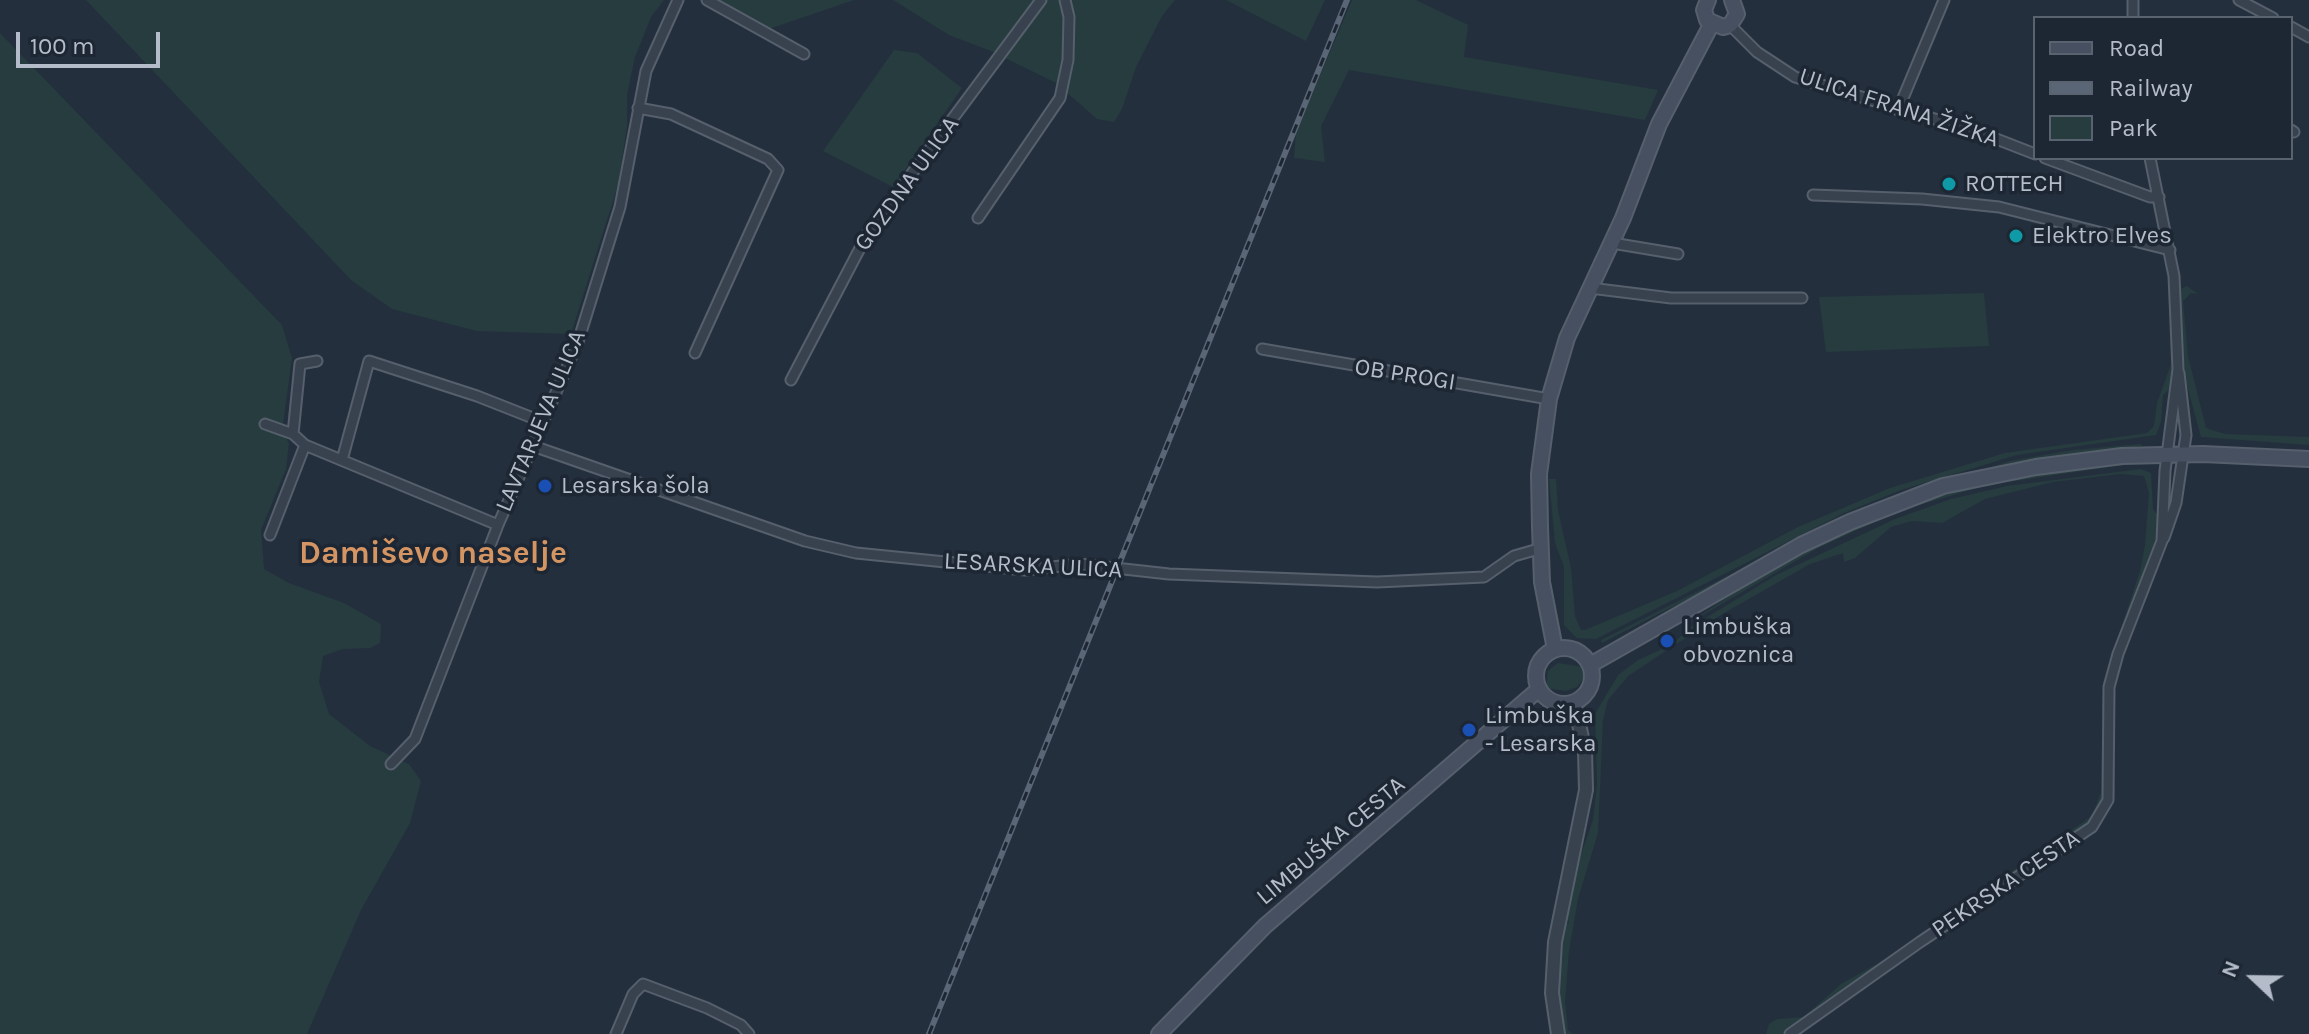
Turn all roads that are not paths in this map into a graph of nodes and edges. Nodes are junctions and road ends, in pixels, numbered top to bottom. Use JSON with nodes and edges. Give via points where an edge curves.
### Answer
{"nodes":[{"id":1,"x":678,"y":0,"type":"edge"},
{"id":2,"x":707,"y":0,"type":"edge"},
{"id":3,"x":1041,"y":0,"type":"edge"},
{"id":4,"x":1065,"y":0,"type":"edge"},
{"id":5,"x":1708,"y":0,"type":"edge"},
{"id":6,"x":1733,"y":0,"type":"edge"},
{"id":7,"x":1944,"y":0,"type":"edge"},
{"id":8,"x":2239,"y":0,"type":"edge"},
{"id":9,"x":2269,"y":16,"type":"edge"},
{"id":10,"x":1711,"y":25,"type":"junction"},
{"id":11,"x":1730,"y":25,"type":"junction"},
{"id":12,"x":804,"y":54,"type":"dead end"},
{"id":13,"x":638,"y":108,"type":"junction"},
{"id":14,"x":1898,"y":110,"type":"junction"},
{"id":15,"x":2033,"y":153,"type":"edge"},
{"id":16,"x":2050,"y":160,"type":"edge"},
{"id":17,"x":2150,"y":160,"type":"edge"},
{"id":18,"x":1813,"y":195,"type":"dead end"},
{"id":19,"x":2159,"y":197,"type":"junction"},
{"id":20,"x":978,"y":218,"type":"dead end"},
{"id":21,"x":1612,"y":243,"type":"junction"},
{"id":22,"x":2170,"y":250,"type":"junction"},
{"id":23,"x":1678,"y":254,"type":"dead end"},
{"id":24,"x":1590,"y":288,"type":"junction"},
{"id":25,"x":1802,"y":298,"type":"dead end"},
{"id":26,"x":1262,"y":349,"type":"dead end"},
{"id":27,"x":695,"y":353,"type":"dead end"},
{"id":28,"x":317,"y":361,"type":"dead end"},
{"id":29,"x":2178,"y":369,"type":"junction"},
{"id":30,"x":791,"y":380,"type":"dead end"},
{"id":31,"x":1549,"y":399,"type":"junction"},
{"id":32,"x":543,"y":422,"type":"junction"},
{"id":33,"x":265,"y":424,"type":"dead end"},
{"id":34,"x":293,"y":434,"type":"junction"},
{"id":35,"x":305,"y":445,"type":"junction"},
{"id":36,"x":533,"y":446,"type":"junction"},
{"id":37,"x":2167,"y":453,"type":"junction"},
{"id":38,"x":2184,"y":454,"type":"junction"},
{"id":39,"x":2309,"y":459,"type":"edge"},
{"id":40,"x":342,"y":460,"type":"junction"},
{"id":41,"x":498,"y":525,"type":"junction"},
{"id":42,"x":270,"y":535,"type":"dead end"},
{"id":43,"x":2162,"y":541,"type":"junction"},
{"id":44,"x":1542,"y":548,"type":"junction"},
{"id":45,"x":1555,"y":649,"type":"junction"},
{"id":46,"x":1590,"y":665,"type":"junction"},
{"id":47,"x":1539,"y":689,"type":"junction"},
{"id":48,"x":1574,"y":702,"type":"junction"},
{"id":49,"x":391,"y":764,"type":"dead end"},
{"id":50,"x":616,"y":1034,"type":"edge"},
{"id":51,"x":749,"y":1034,"type":"edge"},
{"id":52,"x":1159,"y":1034,"type":"edge"},
{"id":53,"x":1558,"y":1034,"type":"edge"},
{"id":54,"x":1790,"y":1034,"type":"edge"}],
"edges":[{"from":1,"to":13,"type":"street","name":"LAVTARJEVA ULICA","via":[[646,71]]},
{"from":2,"to":12,"type":"street"},
{"from":3,"to":30,"type":"street","name":"GOZDNA ULICA","via":[[869,231]]},
{"from":4,"to":20,"type":"street","via":[[1068,60],[1060,98]]},
{"from":5,"to":10,"type":"main road","via":[[1704,10]]},
{"from":6,"to":11,"type":"main road","via":[[1737,14]]},
{"from":7,"to":14,"type":"street"},
{"from":8,"to":9,"type":"street"},
{"from":10,"to":11,"type":"main road"},
{"from":10,"to":21,"type":"main road","via":[[1670,100]]},
{"from":11,"to":14,"type":"street","name":"ULICA FRANA ŽIŽKA","via":[[1757,52],[1795,77]]},
{"from":13,"to":27,"type":"street","via":[[671,114],[768,159],[778,170]]},
{"from":13,"to":32,"type":"street","name":"LAVTARJEVA ULICA","via":[[607,253],[578,342]]},
{"from":14,"to":15,"type":"street","name":"ULICA FRANA ŽIŽKA"},
{"from":16,"to":19,"type":"street"},
{"from":17,"to":19,"type":"street","name":"PEKRSKA CESTA"},
{"from":18,"to":22,"type":"street","via":[[1999,207]]},
{"from":19,"to":22,"type":"street","name":"PEKRSKA CESTA"},
{"from":21,"to":23,"type":"street"},
{"from":21,"to":24,"type":"main road"},
{"from":22,"to":29,"type":"street","name":"PEKRSKA CESTA"},
{"from":24,"to":25,"type":"street","via":[[1671,298]]},
{"from":24,"to":31,"type":"main road","via":[[1567,338]]},
{"from":26,"to":31,"type":"street","name":"OB PROGI"},
{"from":28,"to":34,"type":"street","via":[[300,364]]},
{"from":29,"to":37,"type":"street","name":"PEKRSKA CESTA"},
{"from":29,"to":38,"type":"street"},
{"from":31,"to":44,"type":"main road","via":[[1539,474]]},
{"from":32,"to":36,"type":"street","name":"LAVTARJEVA ULICA"},
{"from":32,"to":40,"type":"street","via":[[369,361]]},
{"from":33,"to":34,"type":"street"},
{"from":34,"to":35,"type":"street"},
{"from":35,"to":40,"type":"street"},
{"from":35,"to":42,"type":"street"},
{"from":36,"to":41,"type":"street","name":"LAVTARJEVA ULICA"},
{"from":36,"to":44,"type":"street","name":"LESARSKA ULICA","via":[[805,541],[870,555],[1025,570],[1079,564],[1169,574],[1377,582],[1484,577],[1514,556]]},
{"from":37,"to":38,"type":"main road"},
{"from":37,"to":43,"type":"street","name":"PEKRSKA CESTA"},
{"from":37,"to":46,"type":"main road","via":[[2082,459],[1943,486],[1801,545]]},
{"from":38,"to":39,"type":"main road"},
{"from":38,"to":43,"type":"street","via":[[2171,523]]},
{"from":40,"to":41,"type":"street"},
{"from":41,"to":49,"type":"street","name":"LAVTARJEVA ULICA","via":[[415,739]]},
{"from":43,"to":54,"type":"street","name":"PEKRSKA CESTA","via":[[2109,687],[2109,789],[2103,813],[2092,827]]},
{"from":44,"to":45,"type":"main road","via":[[1542,582]]},
{"from":45,"to":46,"type":"main road","via":[[1571,649]]},
{"from":45,"to":47,"type":"main road","via":[[1538,665]]},
{"from":46,"to":48,"type":"main road","via":[[1590,687]]},
{"from":47,"to":48,"type":"main road","via":[[1550,700]]},
{"from":47,"to":52,"type":"main road","name":"LIMBUŠKA CESTA","via":[[1265,926]]},
{"from":48,"to":53,"type":"street","via":[[1585,751],[1586,790],[1554,954]]},
{"from":50,"to":51,"type":"street","via":[[633,994],[643,984],[707,1008]]}]}
